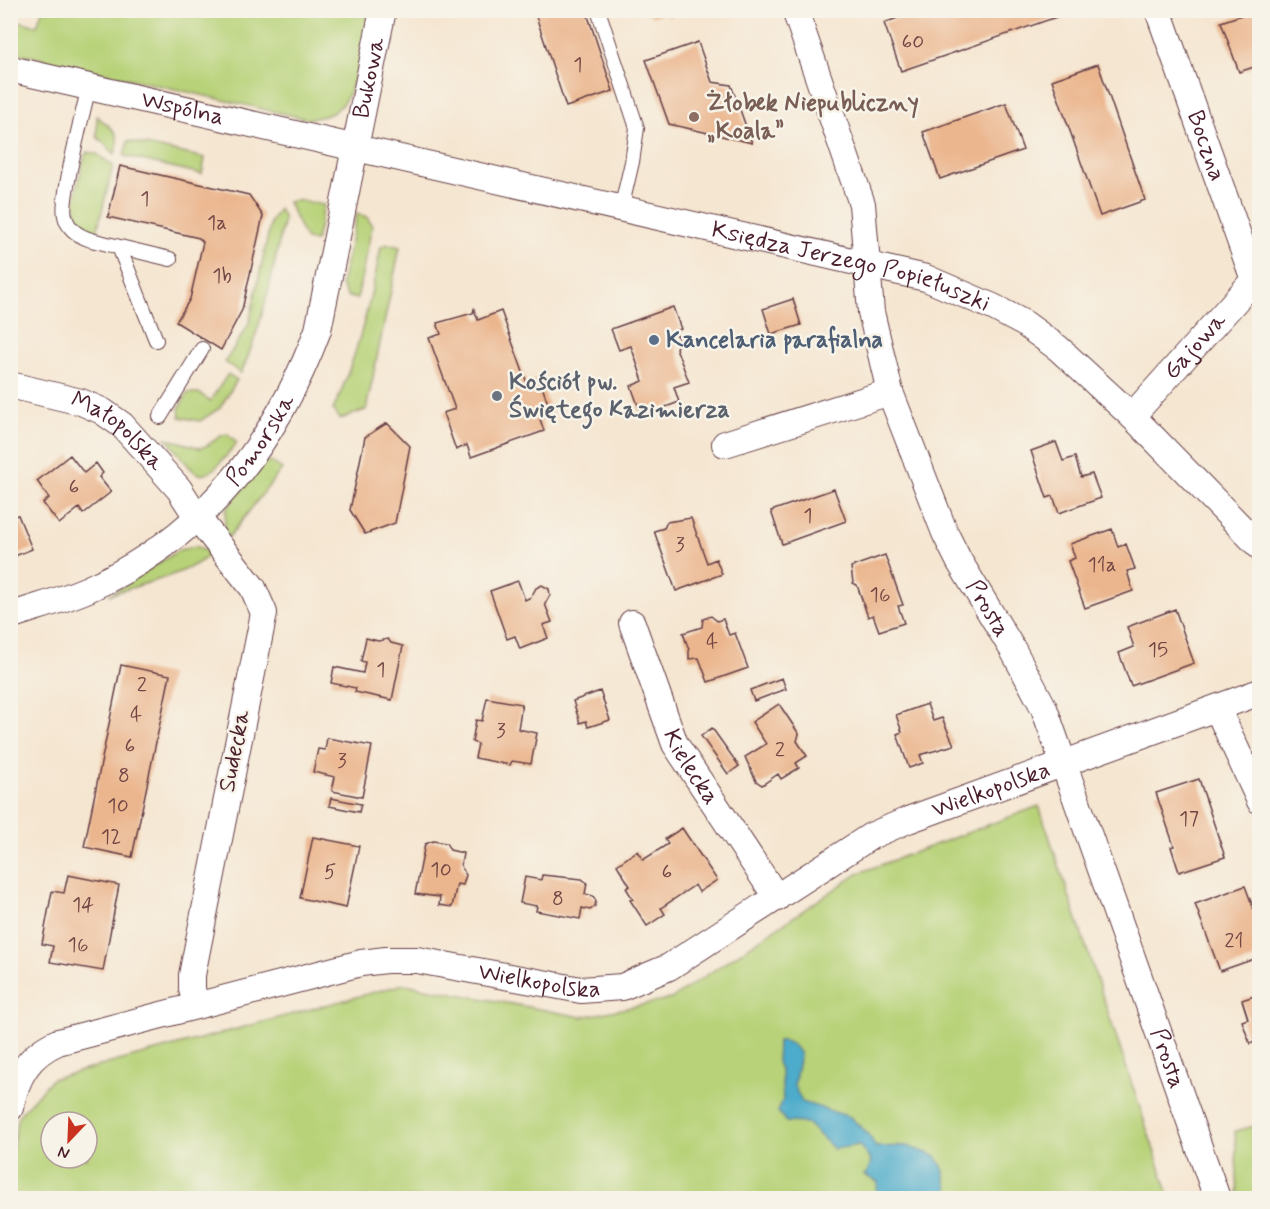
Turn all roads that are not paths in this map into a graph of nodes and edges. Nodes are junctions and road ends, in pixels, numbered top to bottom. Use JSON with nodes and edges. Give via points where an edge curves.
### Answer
{"nodes":[{"id":1,"x":383,"y":10,"type":"edge"},
{"id":2,"x":598,"y":10,"type":"edge"},
{"id":3,"x":795,"y":10,"type":"edge"},
{"id":4,"x":1158,"y":10,"type":"edge"},
{"id":5,"x":10,"y":69,"type":"edge"},
{"id":6,"x":89,"y":86,"type":"junction"},
{"id":7,"x":356,"y":147,"type":"junction"},
{"id":8,"x":621,"y":209,"type":"junction"},
{"id":9,"x":119,"y":247,"type":"junction"},
{"id":10,"x":170,"y":259,"type":"dead end"},
{"id":11,"x":868,"y":263,"type":"junction"},
{"id":12,"x":1257,"y":279,"type":"edge"},
{"id":13,"x":156,"y":340,"type":"dead end"},
{"id":14,"x":202,"y":350,"type":"dead end"},
{"id":15,"x":10,"y":385,"type":"edge"},
{"id":16,"x":890,"y":392,"type":"junction"},
{"id":17,"x":1132,"y":416,"type":"junction"},
{"id":18,"x":160,"y":417,"type":"dead end"},
{"id":19,"x":725,"y":444,"type":"dead end"},
{"id":20,"x":197,"y":517,"type":"junction"},
{"id":21,"x":1260,"y":547,"type":"edge"},
{"id":22,"x":10,"y":616,"type":"edge"},
{"id":23,"x":632,"y":623,"type":"dead end"},
{"id":24,"x":1260,"y":692,"type":"edge"},
{"id":25,"x":1217,"y":708,"type":"junction"},
{"id":26,"x":1062,"y":764,"type":"junction"},
{"id":27,"x":1260,"y":801,"type":"edge"},
{"id":28,"x":777,"y":898,"type":"junction"},
{"id":29,"x":196,"y":1005,"type":"junction"},
{"id":30,"x":10,"y":1108,"type":"edge"},
{"id":31,"x":1217,"y":1198,"type":"edge"}],
"edges":[{"from":1,"to":7,"type":"street","name":"Bukowa"},
{"from":2,"to":8,"type":"lane","via":[[637,128]]},
{"from":3,"to":11,"type":"street","name":"Prosta","via":[[862,204]]},
{"from":4,"to":12,"type":"street","name":"Boczna"},
{"from":5,"to":6,"type":"street","name":"Wspólna"},
{"from":6,"to":7,"type":"street","name":"Wspólna"},
{"from":6,"to":9,"type":"lane","via":[[64,215],[79,236]]},
{"from":7,"to":8,"type":"street","name":"Księdza Jerzego Popiełuszki"},
{"from":7,"to":20,"type":"street","name":"Pomorska","via":[[329,287],[302,371],[263,443],[225,491]]},
{"from":8,"to":11,"type":"street","name":"Księdza Jerzego Popiełuszki"},
{"from":9,"to":10,"type":"lane"},
{"from":9,"to":13,"type":"lane"},
{"from":11,"to":16,"type":"street","name":"Prosta","via":[[871,312]]},
{"from":11,"to":17,"type":"street","name":"Księdza Jerzego Popiełuszki","via":[[938,282],[1025,324],[1058,348]]},
{"from":12,"to":17,"type":"street","name":"Gajowa"},
{"from":14,"to":18,"type":"lane"},
{"from":15,"to":20,"type":"street","name":"Małopolska","via":[[81,402],[122,425],[179,489]]},
{"from":16,"to":19,"type":"street"},
{"from":16,"to":26,"type":"street","name":"Prosta","via":[[945,533],[1034,688]]},
{"from":17,"to":21,"type":"street","name":"Księdza Jerzego Popiełuszki"},
{"from":20,"to":22,"type":"street","name":"Pomorska","via":[[125,570],[87,589]]},
{"from":20,"to":29,"type":"street","name":"Sudecka","via":[[253,588],[264,613],[192,975]]},
{"from":23,"to":28,"type":"street","name":"Kielecka","via":[[675,744]]},
{"from":24,"to":25,"type":"street"},
{"from":25,"to":26,"type":"street"},
{"from":25,"to":27,"type":"street"},
{"from":26,"to":28,"type":"street","name":"Wielkopolska","via":[[871,836]]},
{"from":26,"to":31,"type":"street","name":"Prosta"},
{"from":28,"to":29,"type":"street","name":"Wielkopolska","via":[[669,967],[622,987],[581,990],[417,960],[386,960]]},
{"from":29,"to":30,"type":"street","name":"Wielkopolska","via":[[44,1048],[26,1064],[15,1085]]}]}
